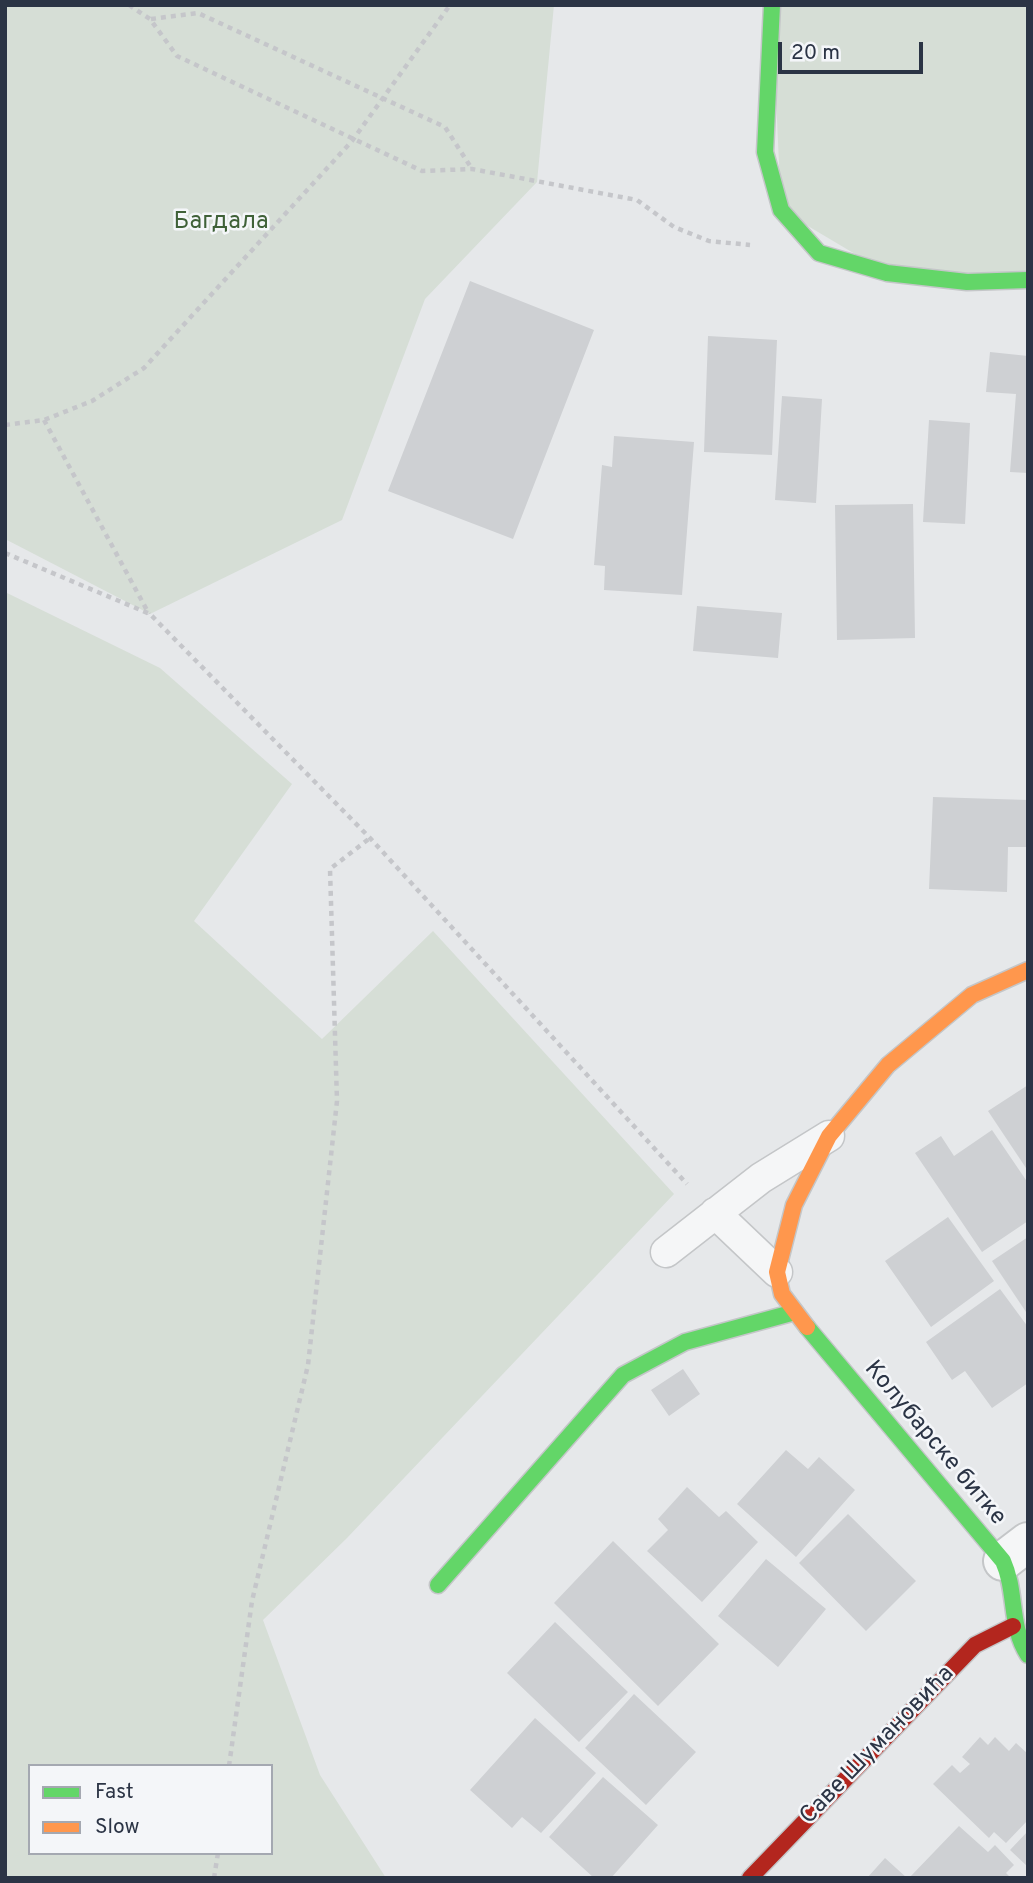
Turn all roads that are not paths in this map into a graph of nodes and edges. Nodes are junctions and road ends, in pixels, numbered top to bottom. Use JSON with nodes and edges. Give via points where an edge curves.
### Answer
{"nodes":[{"id":1,"x":772,"y":5,"type":"edge"},
{"id":2,"x":1028,"y":280,"type":"edge"},
{"id":3,"x":1028,"y":970,"type":"edge"},
{"id":4,"x":829,"y":1136,"type":"junction"},
{"id":5,"x":715,"y":1213,"type":"junction"},
{"id":6,"x":666,"y":1252,"type":"dead end"},
{"id":7,"x":777,"y":1272,"type":"junction"},
{"id":8,"x":795,"y":1312,"type":"junction"},
{"id":9,"x":1015,"y":1552,"type":"edge"},
{"id":10,"x":438,"y":1585,"type":"dead end"},
{"id":11,"x":1013,"y":1626,"type":"junction"},
{"id":12,"x":1028,"y":1655,"type":"edge"},
{"id":13,"x":750,"y":1878,"type":"edge"}],
"edges":[{"from":1,"to":2,"type":"street","via":[[765,152],[781,210],[819,253],[887,273],[967,282]]},
{"from":3,"to":4,"type":"street","via":[[972,995],[888,1065]]},
{"from":4,"to":5,"type":"lane"},
{"from":4,"to":7,"type":"street","via":[[794,1205]]},
{"from":5,"to":6,"type":"lane"},
{"from":5,"to":7,"type":"lane"},
{"from":7,"to":8,"type":"street","name":"Колубарске битке","via":[[782,1294]]},
{"from":8,"to":9,"type":"street","name":"Колубарске битке"},
{"from":8,"to":10,"type":"street","via":[[710,1332],[658,1351],[623,1375]]},
{"from":9,"to":11,"type":"street","name":"Колубарске битке"},
{"from":11,"to":12,"type":"street","name":"Колубарске битке"},
{"from":11,"to":13,"type":"street","name":"Саве Шумановића","via":[[975,1645]]}]}
